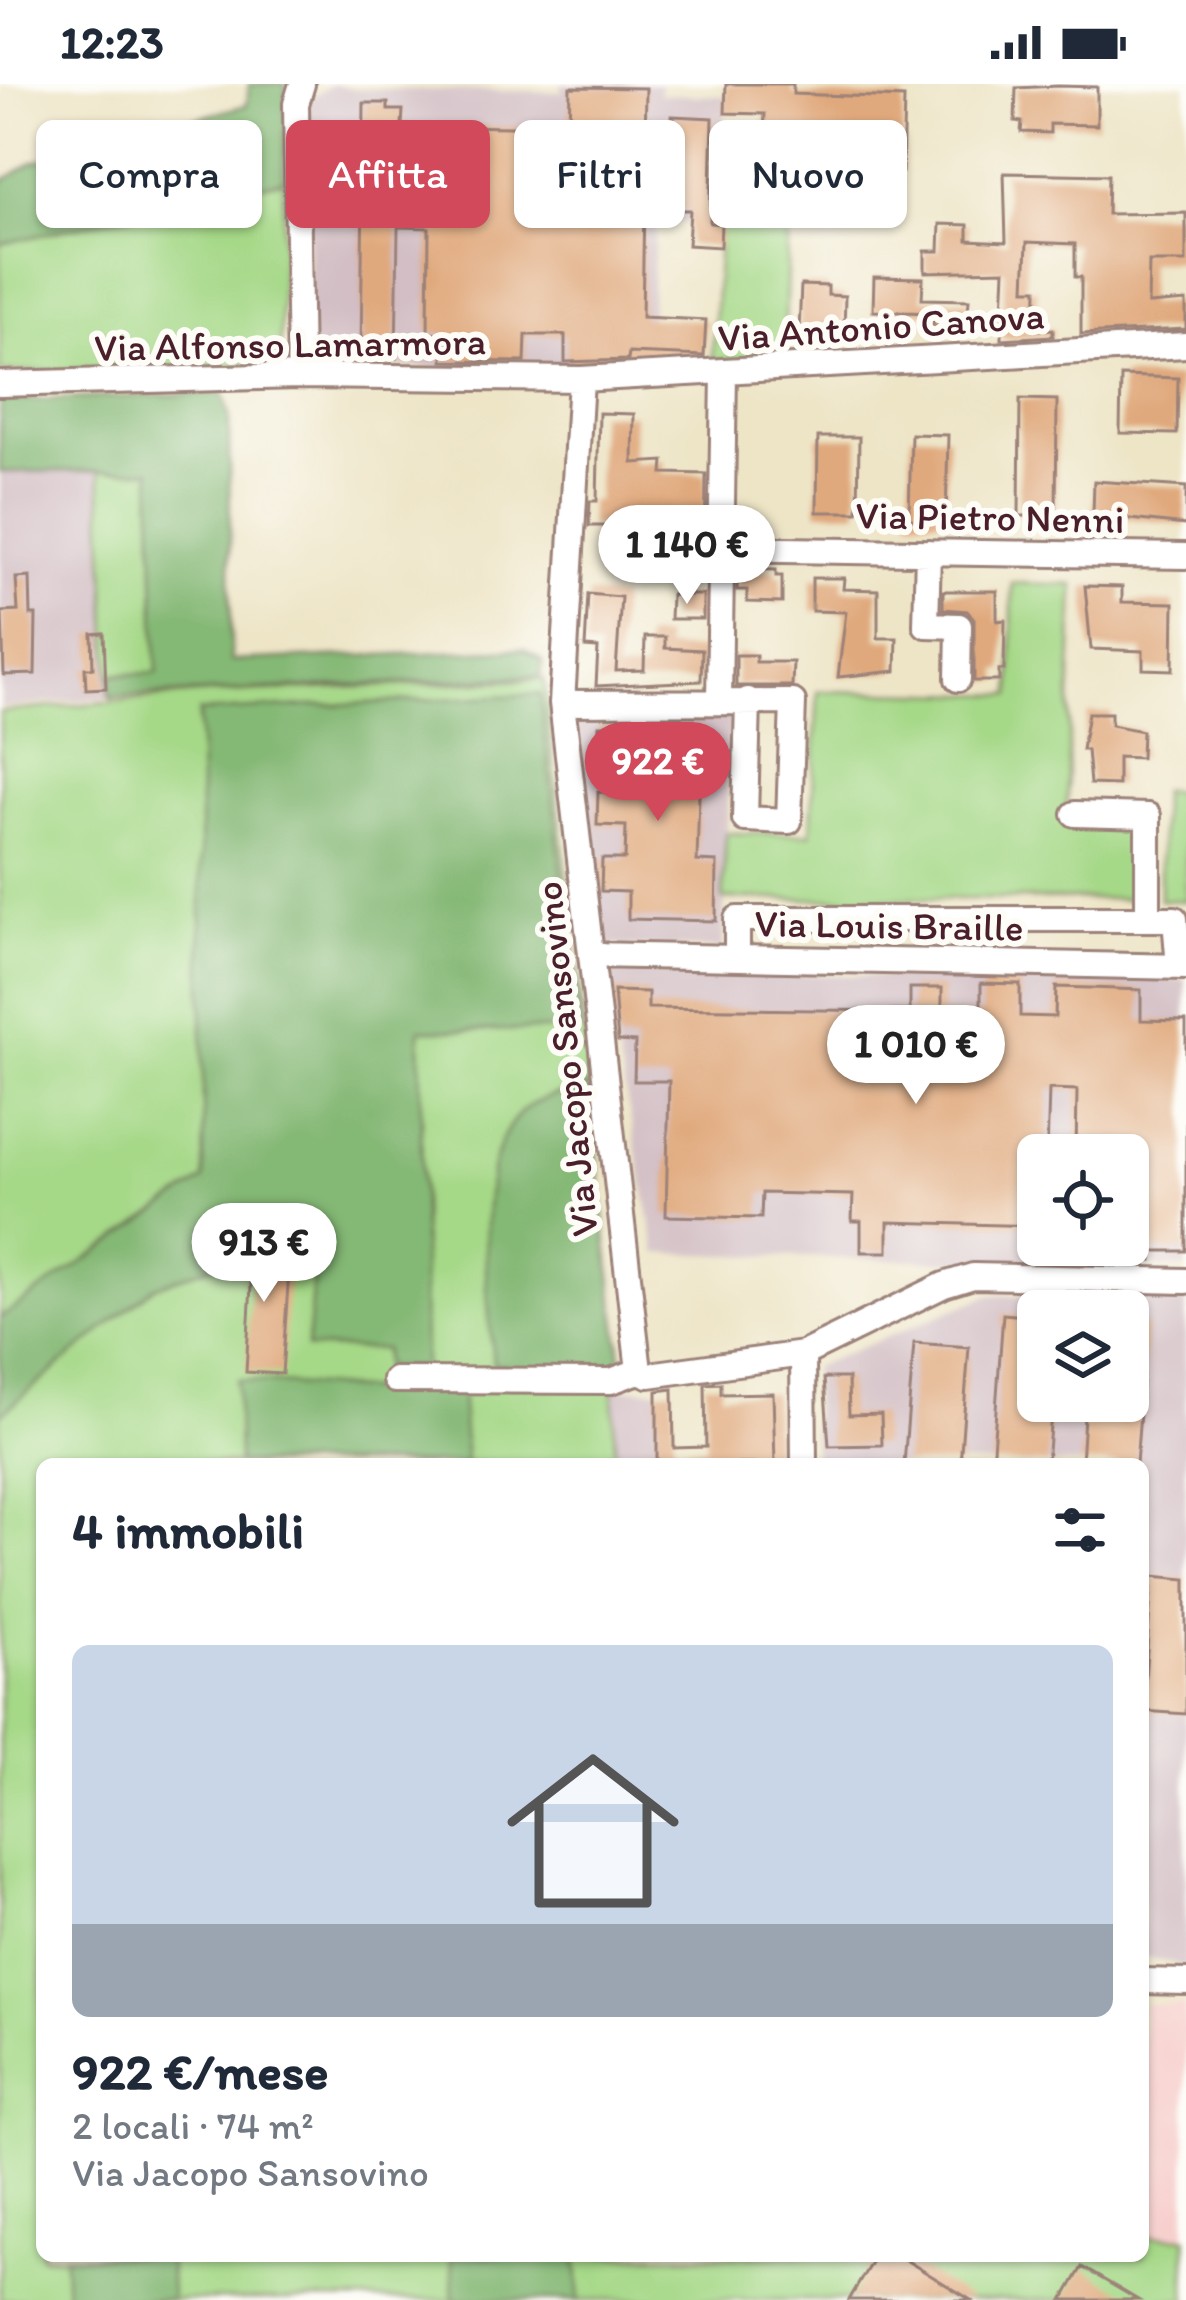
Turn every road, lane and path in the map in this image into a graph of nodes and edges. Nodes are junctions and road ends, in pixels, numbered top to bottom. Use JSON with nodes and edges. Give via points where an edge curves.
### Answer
{"nodes":[{"id":1,"x":302,"y":84,"type":"edge"},
{"id":2,"x":1186,"y":345,"type":"edge"},
{"id":3,"x":724,"y":372,"type":"junction"},
{"id":4,"x":300,"y":376,"type":"junction"},
{"id":5,"x":580,"y":379,"type":"junction"},
{"id":6,"x":0,"y":384,"type":"edge"},
{"id":7,"x":721,"y":549,"type":"junction"},
{"id":8,"x":928,"y":552,"type":"junction"},
{"id":9,"x":1186,"y":556,"type":"edge"},
{"id":10,"x":958,"y":679,"type":"dead end"},
{"id":11,"x":748,"y":700,"type":"junction"},
{"id":12,"x":719,"y":701,"type":"junction"},
{"id":13,"x":562,"y":703,"type":"junction"},
{"id":14,"x":1075,"y":814,"type":"dead end"},
{"id":15,"x":1148,"y":919,"type":"junction"},
{"id":16,"x":592,"y":955,"type":"junction"},
{"id":17,"x":737,"y":958,"type":"junction"},
{"id":18,"x":1182,"y":967,"type":"edge"},
{"id":19,"x":1186,"y":1281,"type":"edge"},
{"id":20,"x":803,"y":1354,"type":"junction"},
{"id":21,"x":639,"y":1371,"type":"junction"},
{"id":22,"x":395,"y":1380,"type":"dead end"},
{"id":23,"x":804,"y":1458,"type":"edge"},
{"id":24,"x":1149,"y":1981,"type":"edge"},
{"id":25,"x":1186,"y":1982,"type":"edge"}],
"edges":[{"from":1,"to":4,"type":"street"},
{"from":2,"to":3,"type":"street","name":"Via Antonio Canova"},
{"from":3,"to":5,"type":"street","name":"Via Antonio Canova"},
{"from":3,"to":7,"type":"street"},
{"from":4,"to":5,"type":"street","name":"Via Alfonso Lamarmora"},
{"from":4,"to":6,"type":"street","name":"Via Alfonso Lamarmora"},
{"from":5,"to":13,"type":"street","name":"Via Jacopo Sansovino"},
{"from":7,"to":8,"type":"street","name":"Via Pietro Nenni"},
{"from":7,"to":12,"type":"street"},
{"from":8,"to":9,"type":"street","name":"Via Pietro Nenni"},
{"from":8,"to":10,"type":"street","via":[[926,625],[959,626]]},
{"from":11,"to":11,"type":"street","via":[[793,702],[790,821],[745,820]]},
{"from":11,"to":12,"type":"street"},
{"from":12,"to":13,"type":"street"},
{"from":13,"to":16,"type":"street","name":"Via Jacopo Sansovino"},
{"from":14,"to":15,"type":"street","via":[[1148,816]]},
{"from":15,"to":17,"type":"street","via":[[737,920]]},
{"from":15,"to":18,"type":"street","via":[[1175,919]]},
{"from":16,"to":17,"type":"street","name":"Via Louis Braille"},
{"from":16,"to":21,"type":"street","name":"Via Jacopo Sansovino"},
{"from":17,"to":18,"type":"street","name":"Via Louis Braille"},
{"from":19,"to":20,"type":"street","via":[[973,1276]]},
{"from":20,"to":21,"type":"street"},
{"from":20,"to":23,"type":"street"},
{"from":21,"to":22,"type":"street","via":[[611,1381]]},
{"from":24,"to":25,"type":"street"}]}
